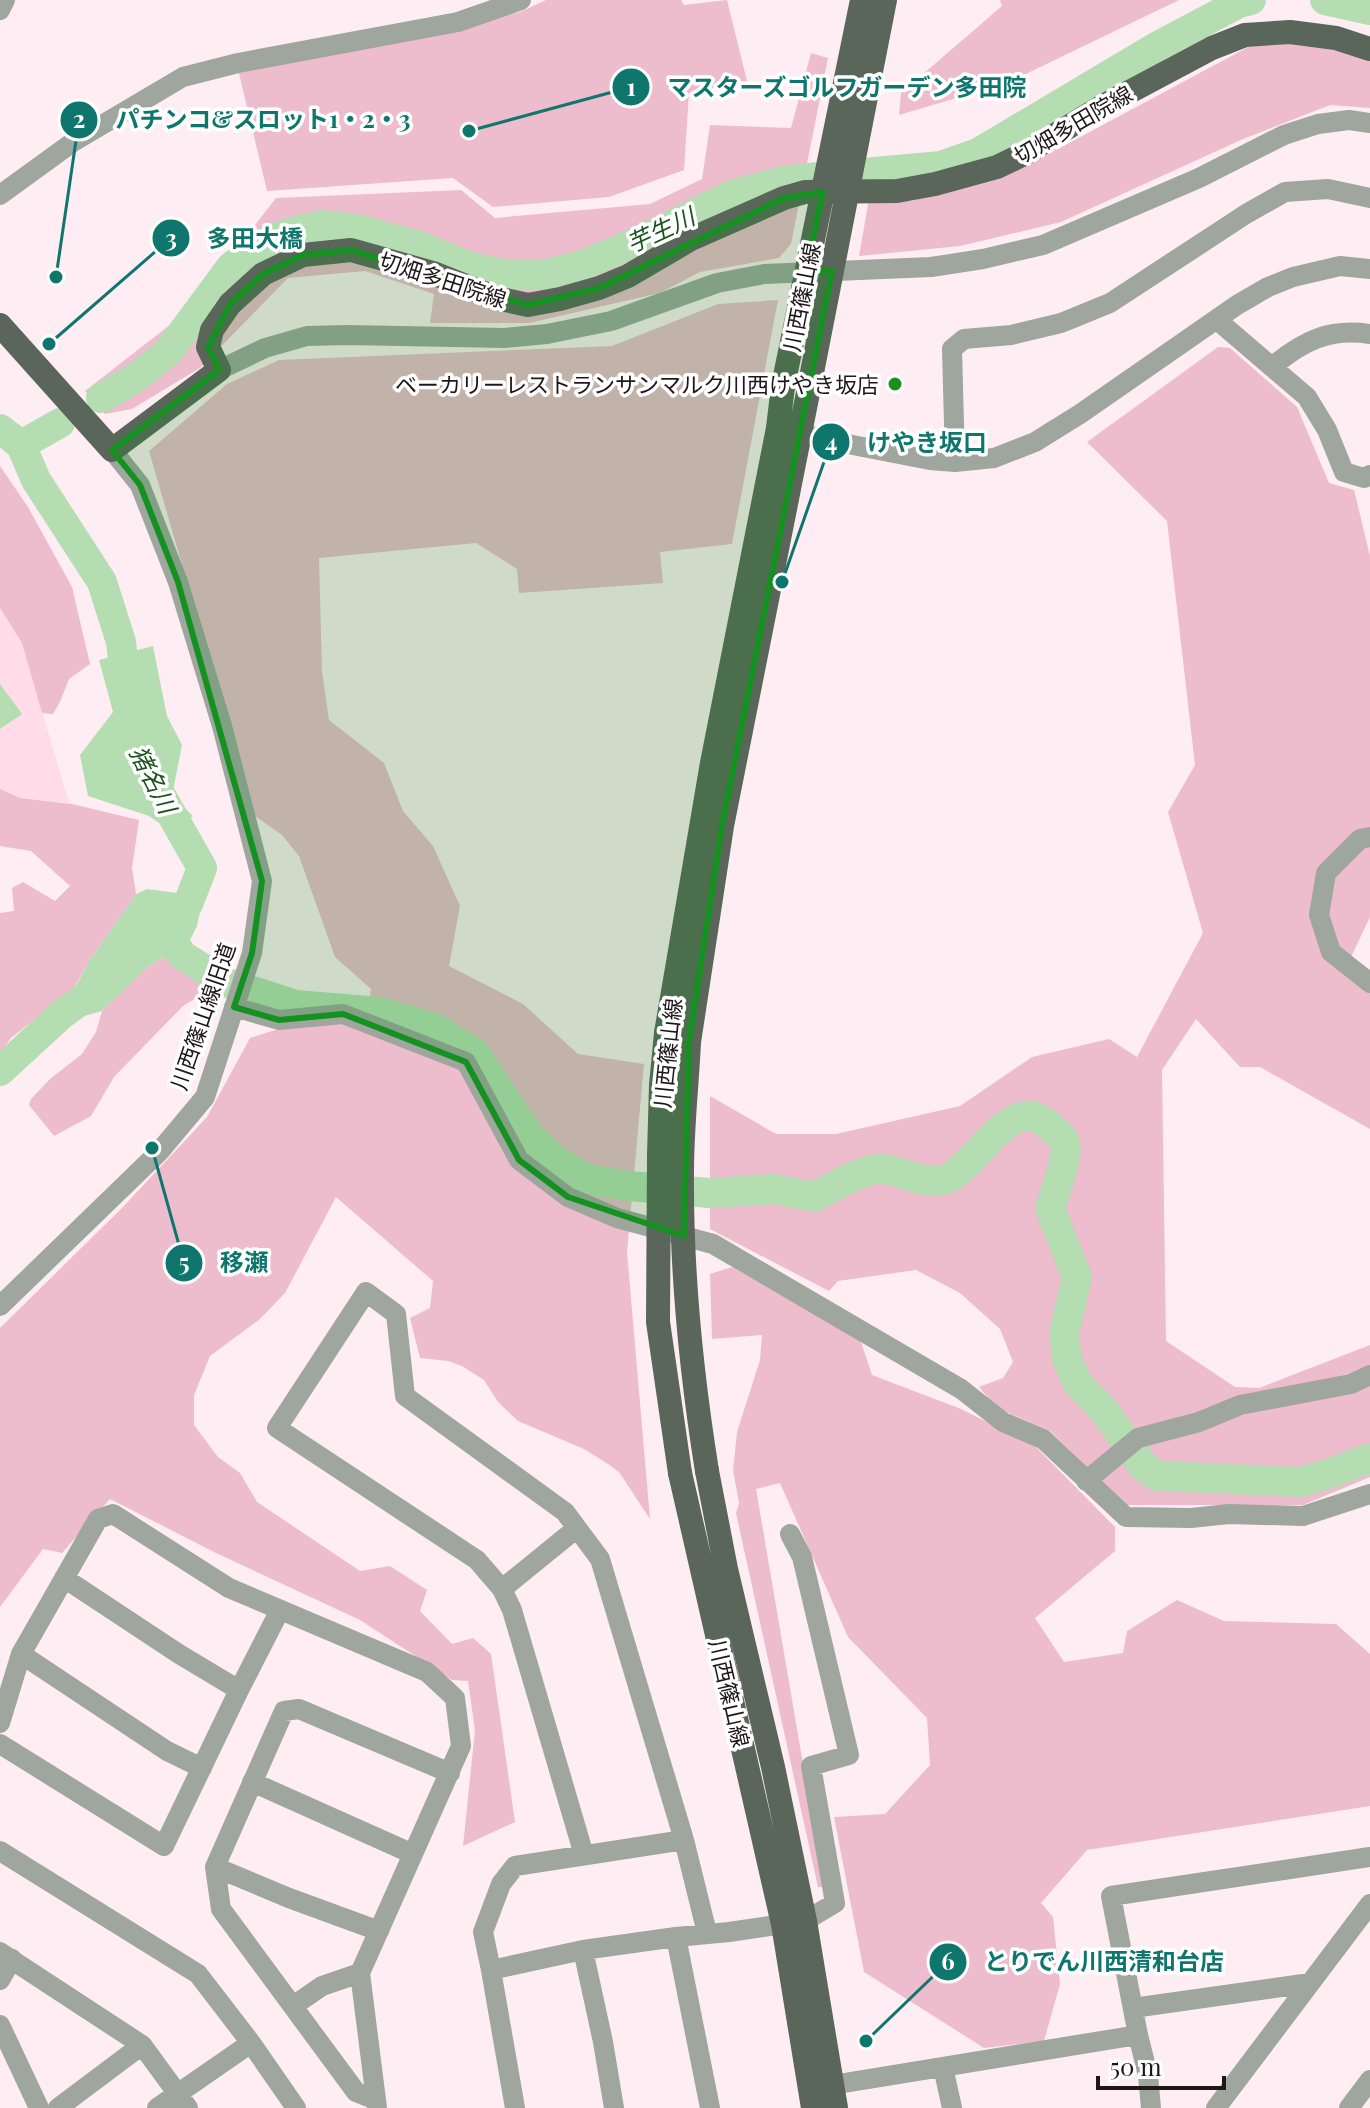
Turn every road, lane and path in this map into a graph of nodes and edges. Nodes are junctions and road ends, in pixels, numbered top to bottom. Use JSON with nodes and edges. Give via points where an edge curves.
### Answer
{"nodes":[{"id":1,"x":5,"y":0,"type":"edge"},
{"id":2,"x":521,"y":0,"type":"edge"},
{"id":3,"x":862,"y":0,"type":"edge"},
{"id":4,"x":885,"y":0,"type":"edge"},
{"id":5,"x":0,"y":10,"type":"edge"},
{"id":6,"x":1370,"y":49,"type":"edge"},
{"id":7,"x":1370,"y":123,"type":"edge"},
{"id":8,"x":73,"y":142,"type":"junction"},
{"id":9,"x":0,"y":195,"type":"edge"},
{"id":10,"x":1370,"y":198,"type":"edge"},
{"id":11,"x":0,"y":211,"type":"edge"},
{"id":12,"x":1370,"y":269,"type":"edge"},
{"id":13,"x":1217,"y":320,"type":"junction"},
{"id":14,"x":0,"y":325,"type":"edge"},
{"id":15,"x":1370,"y":334,"type":"edge"},
{"id":16,"x":1273,"y":366,"type":"junction"},
{"id":17,"x":219,"y":370,"type":"junction"},
{"id":18,"x":789,"y":430,"type":"junction"},
{"id":19,"x":112,"y":450,"type":"junction"},
{"id":20,"x":955,"y":462,"type":"junction"},
{"id":21,"x":1370,"y":475,"type":"edge"},
{"id":22,"x":1370,"y":837,"type":"edge"},
{"id":23,"x":1370,"y":983,"type":"edge"},
{"id":24,"x":239,"y":993,"type":"junction"},
{"id":25,"x":0,"y":1306,"type":"edge"},
{"id":26,"x":1370,"y":1375,"type":"edge"},
{"id":27,"x":1090,"y":1477,"type":"junction"},
{"id":28,"x":1370,"y":1494,"type":"edge"},
{"id":29,"x":577,"y":1528,"type":"junction"},
{"id":30,"x":790,"y":1534,"type":"dead end"},
{"id":31,"x":64,"y":1578,"type":"junction"},
{"id":32,"x":502,"y":1589,"type":"junction"},
{"id":33,"x":280,"y":1610,"type":"junction"},
{"id":34,"x":21,"y":1654,"type":"junction"},
{"id":35,"x":239,"y":1690,"type":"junction"},
{"id":36,"x":0,"y":1723,"type":"edge"},
{"id":37,"x":0,"y":1744,"type":"edge"},
{"id":38,"x":202,"y":1768,"type":"junction"},
{"id":39,"x":450,"y":1773,"type":"junction"},
{"id":40,"x":252,"y":1782,"type":"junction"},
{"id":41,"x":684,"y":1840,"type":"junction"},
{"id":42,"x":0,"y":1851,"type":"edge"},
{"id":43,"x":413,"y":1854,"type":"junction"},
{"id":44,"x":584,"y":1855,"type":"junction"},
{"id":45,"x":1370,"y":1857,"type":"edge"},
{"id":46,"x":215,"y":1867,"type":"junction"},
{"id":47,"x":1370,"y":1904,"type":"edge"},
{"id":48,"x":794,"y":1922,"type":"junction"},
{"id":49,"x":379,"y":1931,"type":"junction"},
{"id":50,"x":707,"y":1933,"type":"junction"},
{"id":51,"x":676,"y":1937,"type":"junction"},
{"id":52,"x":583,"y":1950,"type":"junction"},
{"id":53,"x":6,"y":1956,"type":"edge"},
{"id":54,"x":491,"y":1970,"type":"junction"},
{"id":55,"x":360,"y":1973,"type":"junction"},
{"id":56,"x":0,"y":1980,"type":"edge"},
{"id":57,"x":1310,"y":1983,"type":"junction"},
{"id":58,"x":293,"y":2006,"type":"junction"},
{"id":59,"x":1133,"y":2008,"type":"junction"},
{"id":60,"x":0,"y":2025,"type":"edge"},
{"id":61,"x":1138,"y":2035,"type":"junction"},
{"id":62,"x":251,"y":2043,"type":"junction"},
{"id":63,"x":142,"y":2045,"type":"junction"},
{"id":64,"x":943,"y":2067,"type":"junction"},
{"id":65,"x":1370,"y":2080,"type":"edge"},
{"id":66,"x":834,"y":2096,"type":"edge"},
{"id":67,"x":183,"y":2101,"type":"edge"},
{"id":68,"x":376,"y":2104,"type":"edge"},
{"id":69,"x":39,"y":2108,"type":"edge"},
{"id":70,"x":58,"y":2108,"type":"edge"},
{"id":71,"x":157,"y":2108,"type":"edge"},
{"id":72,"x":296,"y":2108,"type":"edge"},
{"id":73,"x":515,"y":2108,"type":"edge"},
{"id":74,"x":614,"y":2108,"type":"edge"},
{"id":75,"x":710,"y":2108,"type":"edge"},
{"id":76,"x":813,"y":2108,"type":"edge"},
{"id":77,"x":952,"y":2108,"type":"edge"},
{"id":78,"x":1151,"y":2108,"type":"edge"},
{"id":79,"x":1216,"y":2108,"type":"edge"},
{"id":80,"x":1349,"y":2108,"type":"edge"}],
"edges":[{"from":1,"to":5,"type":"street"},
{"from":2,"to":8,"type":"street","via":[[458,22],[183,77]]},
{"from":3,"to":18,"type":"main road","name":"川西篠山線","bridge":true,"via":[[783,386]]},
{"from":4,"to":18,"type":"main road","name":"川西篠山線","bridge":true,"via":[[808,393]]},
{"from":6,"to":17,"type":"main road","name":"切畑多田院線","via":[[1290,32],[1245,35],[1103,106],[997,167],[897,191],[805,192],[784,198],[691,239],[628,276],[560,299],[528,305],[496,298],[351,250],[303,255],[263,274],[230,304],[212,330],[208,347]]},
{"from":7,"to":17,"type":"street","via":[[1318,124],[1284,135],[1043,245],[983,259],[931,267],[764,274],[717,283],[611,321],[547,334],[307,336]]},
{"from":8,"to":9,"type":"street"},
{"from":8,"to":11,"type":"street"},
{"from":10,"to":20,"type":"street","via":[[1328,189],[1285,192],[1110,303],[1061,323],[964,339],[952,349]]},
{"from":12,"to":13,"type":"street","via":[[1340,266],[1293,277]]},
{"from":13,"to":16,"type":"street"},
{"from":13,"to":20,"type":"street","via":[[1035,442],[994,458]]},
{"from":14,"to":19,"type":"main road"},
{"from":15,"to":16,"type":"street","via":[[1326,335],[1296,347]]},
{"from":16,"to":21,"type":"street","via":[[1307,397],[1344,472]]},
{"from":17,"to":19,"type":"main road"},
{"from":18,"to":20,"type":"street"},
{"from":18,"to":48,"type":"main road","name":"川西篠山線","bridge":true,"via":[[689,1042],[682,1170],[685,1287],[696,1401],[726,1569],[773,1767]]},
{"from":18,"to":48,"type":"main road","name":"川西篠山線","bridge":true,"via":[[712,763],[666,1033],[658,1322],[680,1473]]},
{"from":19,"to":24,"type":"street","name":"川西篠山線旧道","via":[[140,485],[178,582],[262,881],[252,953]]},
{"from":22,"to":23,"type":"street","via":[[1360,839],[1326,873],[1319,915],[1331,952]]},
{"from":24,"to":25,"type":"street","name":"川西篠山線旧道","via":[[205,1097],[159,1152]]},
{"from":24,"to":27,"type":"street","via":[[279,1020],[343,1014],[466,1062],[519,1160],[568,1197],[617,1218],[713,1244],[961,1389],[1003,1422],[1043,1439]]},
{"from":26,"to":27,"type":"street","via":[[1351,1384],[1240,1405],[1138,1438]]},
{"from":27,"to":28,"type":"street","via":[[1126,1517],[1303,1516]]},
{"from":29,"to":32,"type":"street"},
{"from":29,"to":32,"type":"street","via":[[565,1512],[405,1396],[396,1314],[366,1292],[277,1428],[477,1560]]},
{"from":29,"to":41,"type":"street","via":[[600,1559]]},
{"from":30,"to":48,"type":"street","via":[[802,1557],[849,1755],[811,1766],[835,1903]]},
{"from":31,"to":33,"type":"street","via":[[98,1519],[113,1514],[229,1588]]},
{"from":31,"to":34,"type":"street"},
{"from":31,"to":35,"type":"street"},
{"from":32,"to":44,"type":"street"},
{"from":33,"to":35,"type":"street"},
{"from":33,"to":39,"type":"street","via":[[427,1672],[455,1698],[461,1746]]},
{"from":34,"to":36,"type":"street"},
{"from":34,"to":38,"type":"street","via":[[167,1751]]},
{"from":35,"to":38,"type":"street"},
{"from":37,"to":38,"type":"street","via":[[164,1846]]},
{"from":39,"to":40,"type":"street","via":[[299,1709],[284,1711]]},
{"from":39,"to":43,"type":"street"},
{"from":40,"to":43,"type":"street"},
{"from":40,"to":46,"type":"street"},
{"from":41,"to":44,"type":"street"},
{"from":41,"to":50,"type":"street"},
{"from":42,"to":62,"type":"street","via":[[198,1974]]},
{"from":43,"to":49,"type":"street"},
{"from":44,"to":54,"type":"street","via":[[515,1866],[501,1884],[483,1932]]},
{"from":45,"to":59,"type":"street","via":[[1111,1896]]},
{"from":46,"to":49,"type":"street"},
{"from":46,"to":58,"type":"street","via":[[221,1909]]},
{"from":47,"to":57,"type":"street"},
{"from":48,"to":50,"type":"street"},
{"from":48,"to":66,"type":"main road","name":"川西篠山線"},
{"from":48,"to":76,"type":"main road","name":"川西篠山線"},
{"from":49,"to":55,"type":"street"},
{"from":50,"to":51,"type":"street"},
{"from":51,"to":52,"type":"street"},
{"from":51,"to":75,"type":"street"},
{"from":52,"to":54,"type":"street"},
{"from":52,"to":74,"type":"street"},
{"from":53,"to":56,"type":"street"},
{"from":53,"to":63,"type":"street"},
{"from":54,"to":73,"type":"street"},
{"from":55,"to":58,"type":"street","via":[[322,1986]]},
{"from":55,"to":68,"type":"street"},
{"from":57,"to":59,"type":"street"},
{"from":57,"to":79,"type":"street"},
{"from":58,"to":68,"type":"street","via":[[356,2092]]},
{"from":59,"to":61,"type":"street"},
{"from":60,"to":69,"type":"street"},
{"from":61,"to":64,"type":"street"},
{"from":61,"to":78,"type":"street"},
{"from":62,"to":67,"type":"street"},
{"from":62,"to":72,"type":"street"},
{"from":63,"to":67,"type":"street"},
{"from":63,"to":70,"type":"street"},
{"from":64,"to":66,"type":"street"},
{"from":64,"to":77,"type":"street"},
{"from":65,"to":80,"type":"street"},
{"from":67,"to":71,"type":"street"}]}
